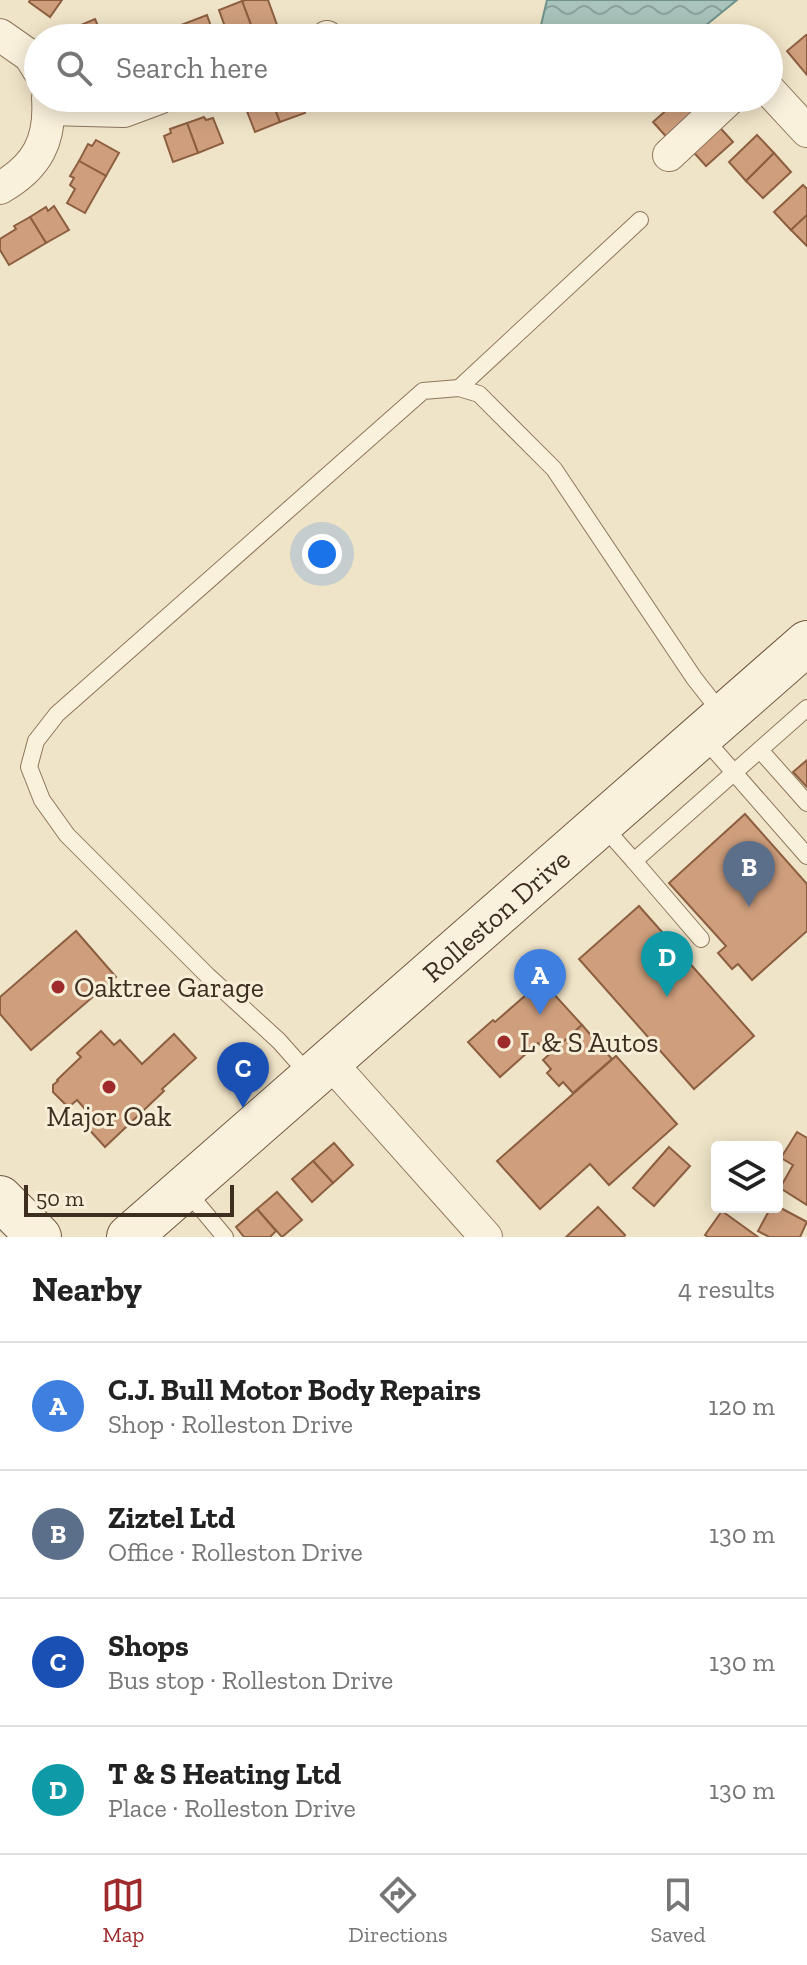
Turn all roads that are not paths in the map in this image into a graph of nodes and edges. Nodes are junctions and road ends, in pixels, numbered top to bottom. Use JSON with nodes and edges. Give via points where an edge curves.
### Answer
{"nodes":[{"id":1,"x":0,"y":35,"type":"edge"},
{"id":2,"x":24,"y":52,"type":"edge"},
{"id":3,"x":783,"y":105,"type":"edge"},
{"id":4,"x":48,"y":112,"type":"edge"},
{"id":5,"x":715,"y":112,"type":"edge"},
{"id":6,"x":807,"y":131,"type":"edge"},
{"id":7,"x":669,"y":155,"type":"dead end"},
{"id":8,"x":0,"y":188,"type":"edge"},
{"id":9,"x":640,"y":220,"type":"dead end"},
{"id":10,"x":459,"y":388,"type":"junction"},
{"id":11,"x":807,"y":643,"type":"edge"},
{"id":12,"x":807,"y":708,"type":"edge"},
{"id":13,"x":712,"y":726,"type":"junction"},
{"id":14,"x":760,"y":750,"type":"junction"},
{"id":15,"x":734,"y":772,"type":"junction"},
{"id":16,"x":807,"y":803,"type":"edge"},
{"id":17,"x":602,"y":824,"type":"junction"},
{"id":18,"x":807,"y":856,"type":"edge"},
{"id":19,"x":634,"y":861,"type":"junction"},
{"id":20,"x":701,"y":939,"type":"dead end"},
{"id":21,"x":320,"y":1069,"type":"junction"},
{"id":22,"x":185,"y":1188,"type":"junction"},
{"id":23,"x":0,"y":1198,"type":"edge"},
{"id":24,"x":39,"y":1237,"type":"edge"},
{"id":25,"x":129,"y":1237,"type":"edge"},
{"id":26,"x":225,"y":1237,"type":"edge"},
{"id":27,"x":486,"y":1237,"type":"edge"}],
"edges":[{"from":1,"to":2,"type":"street"},
{"from":3,"to":6,"type":"street"},
{"from":4,"to":8,"type":"street","via":[[46,139],[35,160]]},
{"from":5,"to":7,"type":"street"},
{"from":9,"to":10,"type":"lane"},
{"from":10,"to":13,"type":"lane","via":[[479,394],[554,469],[694,678]]},
{"from":10,"to":21,"type":"lane","via":[[423,391],[57,714],[36,741],[29,767],[42,800],[67,835],[208,976],[279,1041]]},
{"from":11,"to":13,"type":"street","name":"Rolleston Drive"},
{"from":12,"to":14,"type":"lane"},
{"from":13,"to":15,"type":"lane"},
{"from":13,"to":17,"type":"street","name":"Rolleston Drive"},
{"from":14,"to":15,"type":"lane"},
{"from":14,"to":16,"type":"lane"},
{"from":15,"to":18,"type":"lane"},
{"from":15,"to":19,"type":"lane"},
{"from":17,"to":19,"type":"lane"},
{"from":17,"to":21,"type":"street","name":"Rolleston Drive"},
{"from":19,"to":20,"type":"lane"},
{"from":21,"to":22,"type":"street","name":"Rolleston Drive"},
{"from":21,"to":27,"type":"street"},
{"from":22,"to":25,"type":"street","name":"Rolleston Drive"},
{"from":22,"to":26,"type":"lane"},
{"from":23,"to":24,"type":"street"}]}
